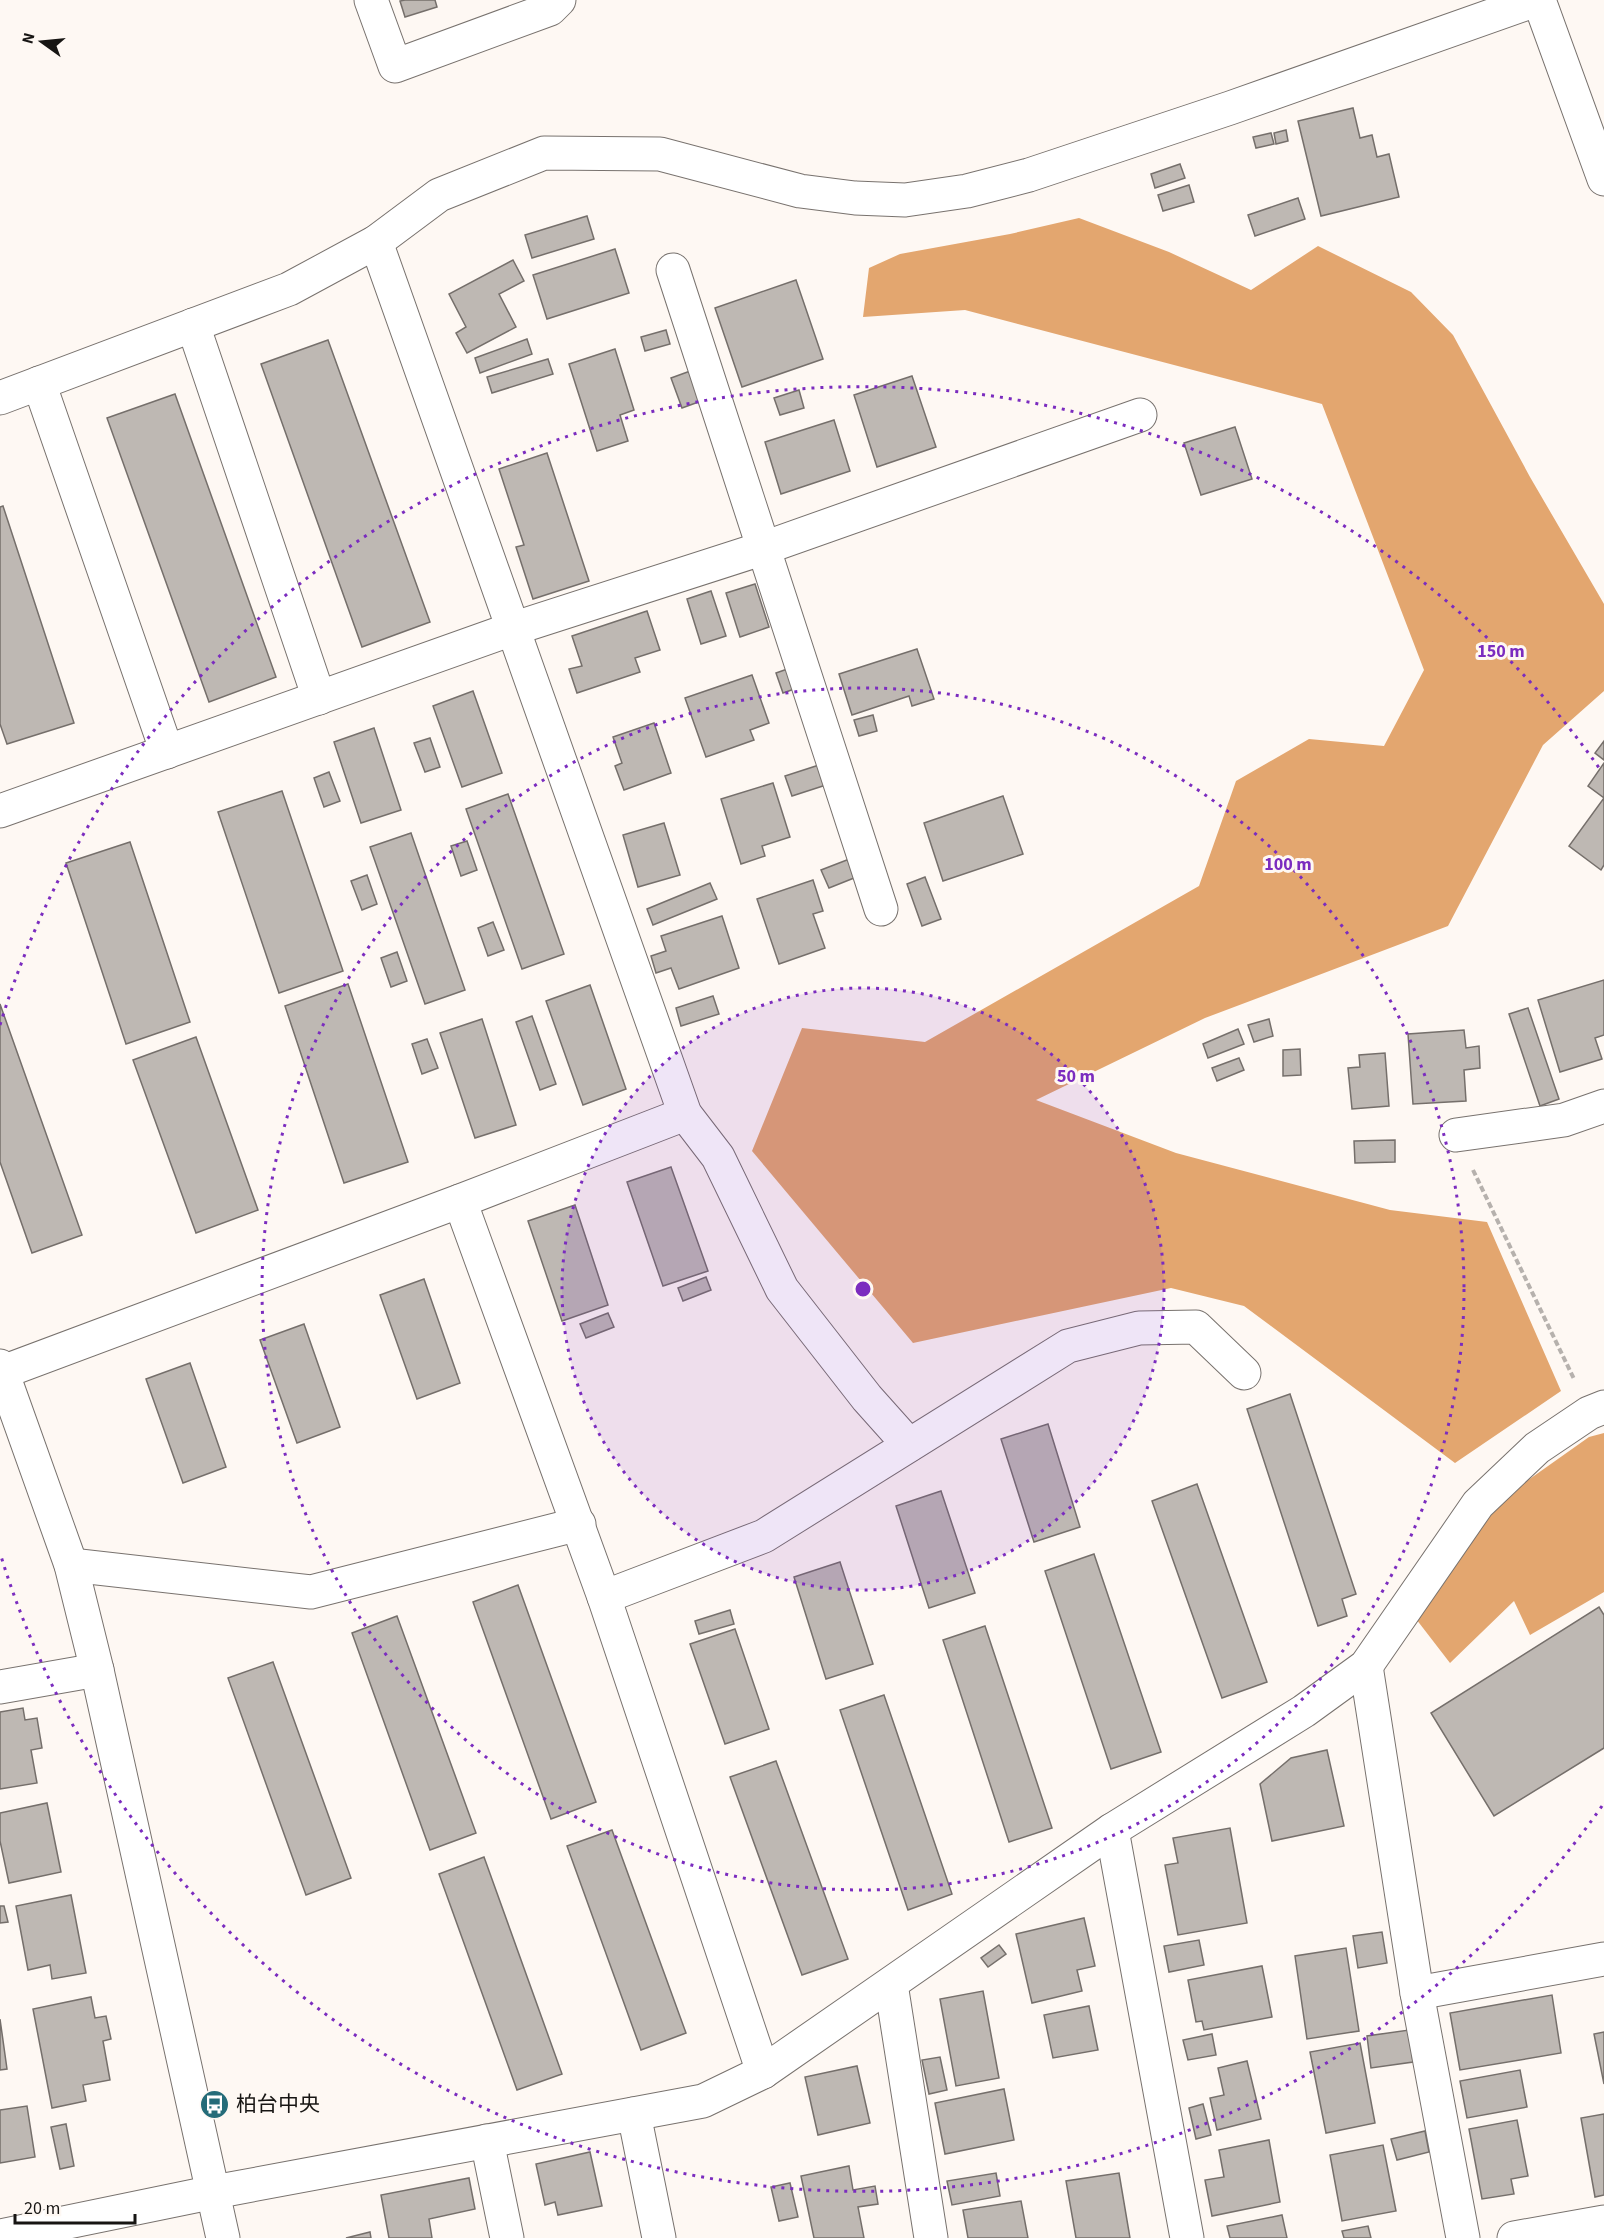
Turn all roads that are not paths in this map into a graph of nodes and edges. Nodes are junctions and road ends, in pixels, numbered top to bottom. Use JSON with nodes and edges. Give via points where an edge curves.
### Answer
{"nodes":[{"id":1,"x":370,"y":0,"type":"edge"},
{"id":2,"x":559,"y":0,"type":"edge"},
{"id":3,"x":1538,"y":0,"type":"edge"},
{"id":4,"x":1604,"y":179,"type":"edge"},
{"id":5,"x":376,"y":242,"type":"junction"},
{"id":6,"x":674,"y":270,"type":"dead end"},
{"id":7,"x":193,"y":325,"type":"junction"},
{"id":8,"x":39,"y":383,"type":"junction"},
{"id":9,"x":0,"y":398,"type":"edge"},
{"id":10,"x":1140,"y":415,"type":"dead end"},
{"id":11,"x":764,"y":548,"type":"junction"},
{"id":12,"x":512,"y":629,"type":"junction"},
{"id":13,"x":319,"y":698,"type":"junction"},
{"id":14,"x":167,"y":752,"type":"junction"},
{"id":15,"x":0,"y":811,"type":"edge"},
{"id":16,"x":881,"y":909,"type":"dead end"},
{"id":17,"x":1604,"y":1106,"type":"edge"},
{"id":18,"x":685,"y":1114,"type":"junction"},
{"id":19,"x":1456,"y":1135,"type":"road end"},
{"id":20,"x":460,"y":1201,"type":"junction"},
{"id":21,"x":1,"y":1370,"type":"edge"},
{"id":22,"x":1244,"y":1373,"type":"dead end"},
{"id":23,"x":1597,"y":1410,"type":"edge"},
{"id":24,"x":909,"y":1445,"type":"junction"},
{"id":25,"x":579,"y":1524,"type":"junction"},
{"id":26,"x":71,"y":1565,"type":"junction"},
{"id":27,"x":604,"y":1597,"type":"junction"},
{"id":28,"x":1366,"y":1666,"type":"junction"},
{"id":29,"x":97,"y":1670,"type":"junction"},
{"id":30,"x":0,"y":1687,"type":"edge"},
{"id":31,"x":1112,"y":1830,"type":"junction"},
{"id":32,"x":1604,"y":1959,"type":"edge"},
{"id":33,"x":891,"y":1984,"type":"junction"},
{"id":34,"x":1417,"y":1993,"type":"junction"},
{"id":35,"x":763,"y":2072,"type":"junction"},
{"id":36,"x":634,"y":2114,"type":"junction"},
{"id":37,"x":487,"y":2141,"type":"junction"},
{"id":38,"x":214,"y":2192,"type":"junction"},
{"id":39,"x":1604,"y":2222,"type":"edge"},
{"id":40,"x":0,"y":2236,"type":"edge"},
{"id":41,"x":223,"y":2238,"type":"edge"},
{"id":42,"x":507,"y":2238,"type":"edge"},
{"id":43,"x":659,"y":2238,"type":"edge"},
{"id":44,"x":931,"y":2238,"type":"edge"},
{"id":45,"x":1186,"y":2238,"type":"edge"},
{"id":46,"x":1463,"y":2238,"type":"edge"},
{"id":47,"x":1514,"y":2238,"type":"edge"}],
"edges":[{"from":1,"to":2,"type":"street","via":[[395,66],[550,9]]},
{"from":3,"to":4,"type":"street"},
{"from":3,"to":5,"type":"street","via":[[1040,172],[967,191],[905,200],[855,198],[800,191],[660,154],[544,153],[439,195]]},
{"from":5,"to":7,"type":"street","via":[[289,288]]},
{"from":5,"to":12,"type":"street"},
{"from":6,"to":11,"type":"street"},
{"from":7,"to":8,"type":"street"},
{"from":7,"to":13,"type":"street"},
{"from":8,"to":9,"type":"street"},
{"from":8,"to":14,"type":"street"},
{"from":10,"to":11,"type":"street"},
{"from":11,"to":12,"type":"street"},
{"from":11,"to":16,"type":"street"},
{"from":12,"to":13,"type":"street"},
{"from":12,"to":18,"type":"street"},
{"from":13,"to":14,"type":"street"},
{"from":14,"to":15,"type":"street"},
{"from":17,"to":19,"type":"street","via":[[1564,1120]]},
{"from":18,"to":20,"type":"street"},
{"from":18,"to":24,"type":"street","via":[[718,1157],[782,1289]]},
{"from":20,"to":21,"type":"street"},
{"from":20,"to":25,"type":"street"},
{"from":21,"to":26,"type":"street"},
{"from":22,"to":24,"type":"street","via":[[1196,1327],[1139,1328],[1068,1346]]},
{"from":23,"to":28,"type":"street","via":[[1537,1448],[1478,1504]]},
{"from":24,"to":27,"type":"street","via":[[764,1536]]},
{"from":25,"to":26,"type":"street","via":[[311,1592]]},
{"from":25,"to":27,"type":"street"},
{"from":26,"to":29,"type":"street"},
{"from":27,"to":35,"type":"street"},
{"from":28,"to":31,"type":"street","via":[[1304,1711]]},
{"from":28,"to":34,"type":"street"},
{"from":29,"to":30,"type":"street"},
{"from":29,"to":38,"type":"street"},
{"from":31,"to":33,"type":"street"},
{"from":31,"to":45,"type":"street"},
{"from":32,"to":34,"type":"street"},
{"from":33,"to":35,"type":"street"},
{"from":33,"to":44,"type":"street"},
{"from":34,"to":46,"type":"street"},
{"from":35,"to":36,"type":"street","via":[[703,2101]]},
{"from":36,"to":37,"type":"street"},
{"from":36,"to":43,"type":"street"},
{"from":37,"to":38,"type":"street"},
{"from":37,"to":42,"type":"street"},
{"from":38,"to":40,"type":"street"},
{"from":38,"to":41,"type":"street"},
{"from":39,"to":47,"type":"street"}]}
